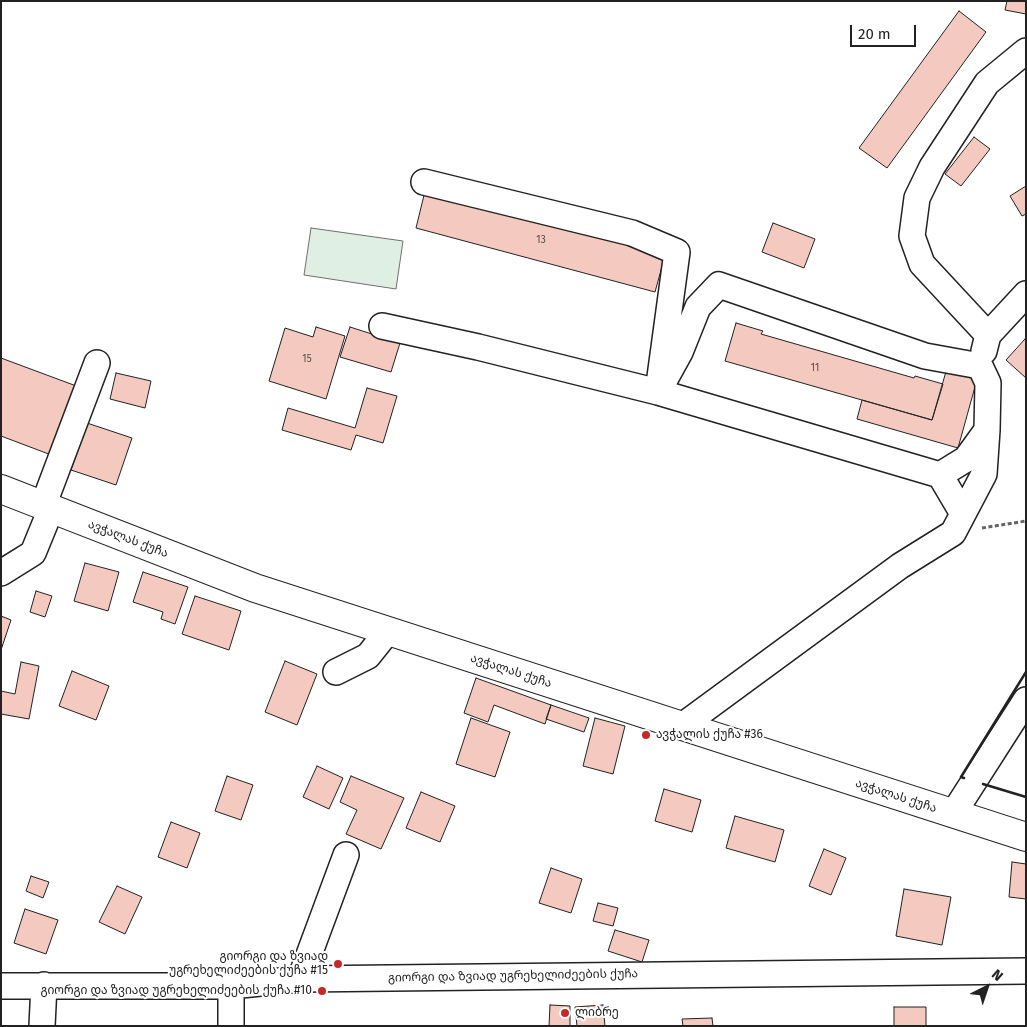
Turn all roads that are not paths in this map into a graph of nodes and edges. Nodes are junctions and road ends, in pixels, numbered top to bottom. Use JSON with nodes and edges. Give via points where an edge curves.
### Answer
{"nodes":[{"id":1,"x":1026,"y":51,"type":"edge"},
{"id":2,"x":424,"y":182,"type":"dead end"},
{"id":3,"x":1026,"y":294,"type":"edge"},
{"id":4,"x":1017,"y":314,"type":"edge"},
{"id":5,"x":382,"y":326,"type":"dead end"},
{"id":6,"x":988,"y":335,"type":"junction"},
{"id":7,"x":97,"y":363,"type":"dead end"},
{"id":8,"x":980,"y":366,"type":"junction"},
{"id":9,"x":658,"y":392,"type":"junction"},
{"id":10,"x":988,"y":430,"type":"junction"},
{"id":11,"x":940,"y":475,"type":"junction"},
{"id":12,"x":1,"y":489,"type":"edge"},
{"id":13,"x":47,"y":507,"type":"junction"},
{"id":14,"x":958,"y":524,"type":"junction"},
{"id":15,"x":1,"y":573,"type":"edge"},
{"id":16,"x":388,"y":631,"type":"junction"},
{"id":17,"x":336,"y":672,"type":"dead end"},
{"id":18,"x":1026,"y":700,"type":"edge"},
{"id":19,"x":682,"y":726,"type":"junction"},
{"id":20,"x":953,"y":814,"type":"junction"},
{"id":21,"x":1026,"y":837,"type":"edge"},
{"id":22,"x":346,"y":855,"type":"dead end"},
{"id":23,"x":1026,"y":971,"type":"edge"},
{"id":24,"x":300,"y":978,"type":"junction"},
{"id":25,"x":44,"y":985,"type":"junction"},
{"id":26,"x":1,"y":986,"type":"edge"},
{"id":27,"x":231,"y":986,"type":"junction"},
{"id":28,"x":42,"y":1026,"type":"edge"},
{"id":29,"x":231,"y":1026,"type":"edge"}],
"edges":[{"from":1,"to":6,"type":"street","via":[[987,83],[932,167],[917,198],[912,236],[922,264]]},
{"from":2,"to":9,"type":"street","via":[[632,233],[677,252]]},
{"from":3,"to":4,"type":"street"},
{"from":4,"to":6,"type":"street"},
{"from":5,"to":9,"type":"street"},
{"from":6,"to":8,"type":"street"},
{"from":7,"to":13,"type":"street"},
{"from":8,"to":9,"type":"street","via":[[925,356],[719,285],[698,307],[680,352]]},
{"from":8,"to":10,"type":"street","via":[[988,383]]},
{"from":9,"to":11,"type":"street"},
{"from":10,"to":11,"type":"street","via":[[966,459]]},
{"from":10,"to":14,"type":"street","via":[[984,474]]},
{"from":11,"to":14,"type":"street"},
{"from":12,"to":13,"type":"highway","name":"ავჭალას ქუჩა"},
{"from":13,"to":15,"type":"street","via":[[33,553]]},
{"from":13,"to":16,"type":"highway","name":"ავჭალას ქუჩა","via":[[255,588]]},
{"from":14,"to":19,"type":"street"},
{"from":16,"to":17,"type":"street","via":[[368,656]]},
{"from":16,"to":19,"type":"highway","name":"ავჭალას ქუჩა"},
{"from":18,"to":20,"type":"street"},
{"from":19,"to":20,"type":"highway","name":"ავჭალას ქუჩა"},
{"from":20,"to":21,"type":"highway","name":"ავჭალას ქუჩა"},
{"from":22,"to":24,"type":"street"},
{"from":23,"to":24,"type":"street","name":"გიორგი და ზვიად უგრეხელიძეების ქუჩა"},
{"from":24,"to":27,"type":"street","name":"გიორგი და ზვიად უგრეხელიძეების ქუჩა"},
{"from":25,"to":26,"type":"street","name":"გიორგი და ზვიად უგრეხელიძეების ქუჩა"},
{"from":25,"to":27,"type":"street","name":"გიორგი და ზვიად უგრეხელიძეების ქუჩა"},
{"from":25,"to":28,"type":"street"},
{"from":27,"to":29,"type":"street"}]}
